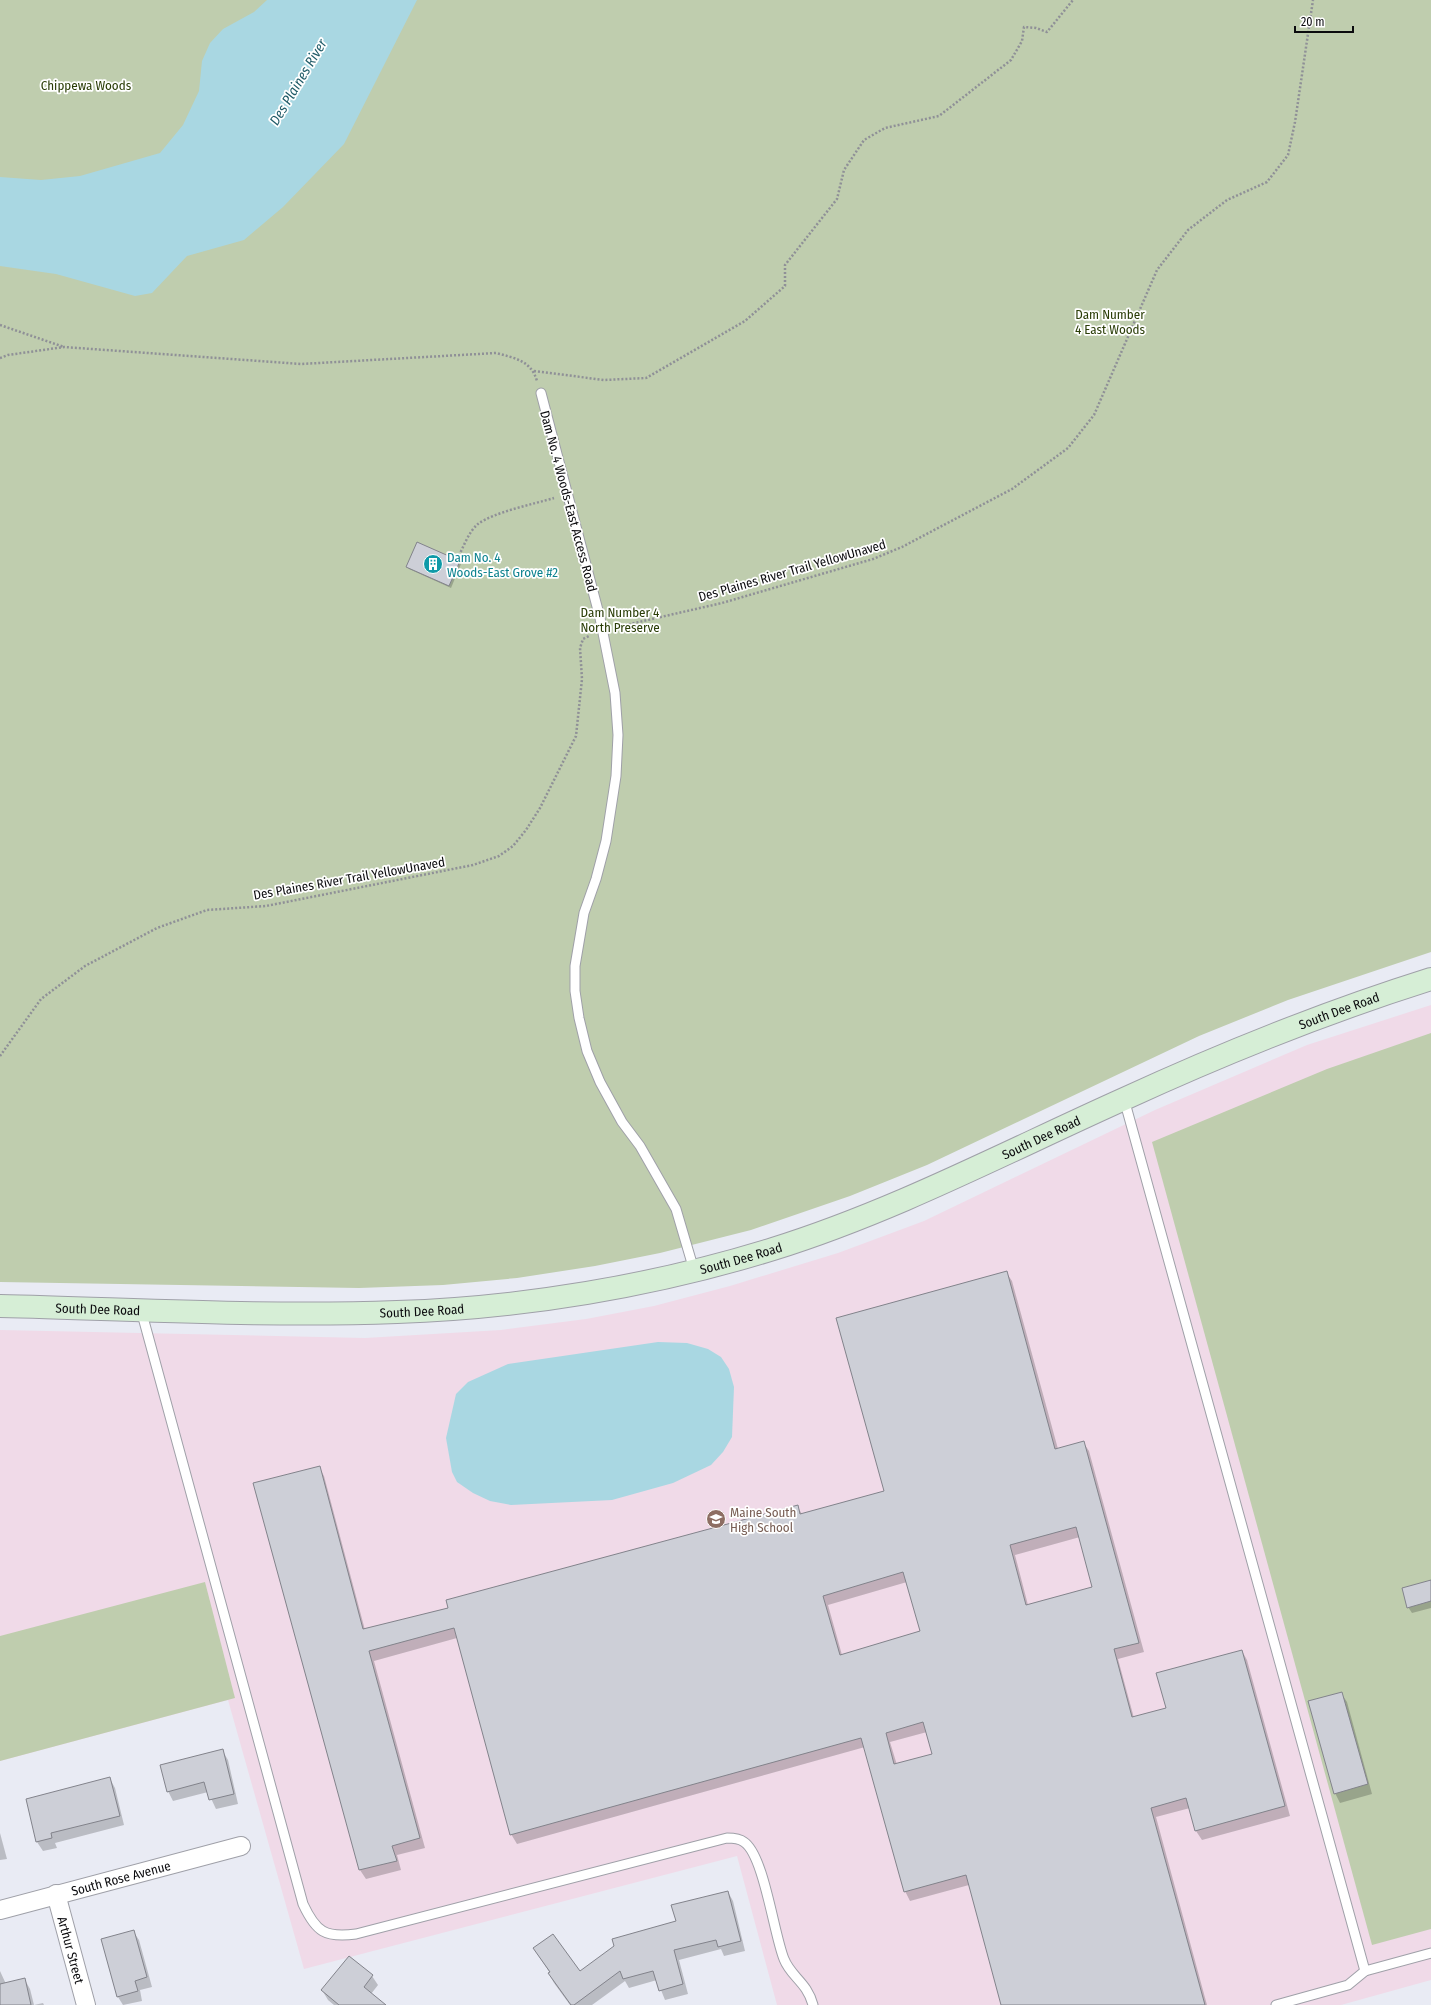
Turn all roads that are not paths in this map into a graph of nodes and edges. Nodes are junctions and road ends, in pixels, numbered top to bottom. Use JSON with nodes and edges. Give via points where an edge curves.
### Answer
{"nodes":[{"id":1,"x":541,"y":393,"type":"road end"},
{"id":2,"x":1431,"y":979,"type":"edge"},
{"id":3,"x":1124,"y":1099,"type":"junction"},
{"id":4,"x":694,"y":1270,"type":"junction"},
{"id":5,"x":0,"y":1306,"type":"edge"},
{"id":6,"x":141,"y":1310,"type":"junction"},
{"id":7,"x":241,"y":1846,"type":"dead end"},
{"id":8,"x":56,"y":1894,"type":"junction"},
{"id":9,"x":0,"y":1910,"type":"edge"},
{"id":10,"x":1431,"y":1953,"type":"edge"},
{"id":11,"x":1365,"y":1971,"type":"junction"},
{"id":12,"x":86,"y":2005,"type":"edge"},
{"id":13,"x":813,"y":2005,"type":"edge"},
{"id":14,"x":1276,"y":2005,"type":"edge"}],
"edges":[{"from":1,"to":4,"type":"lane","name":"Dam No. 4 Woods-East Access Road","via":[[600,618],[615,693],[618,735],[616,776],[606,841],[584,913],[574,966],[579,1018],[600,1082],[676,1209]]},
{"from":2,"to":3,"type":"main road","name":"South Dee Road","via":[[1356,1002],[1249,1043]]},
{"from":3,"to":4,"type":"main road","name":"South Dee Road","via":[[867,1217],[773,1249]]},
{"from":3,"to":11,"type":"lane"},
{"from":4,"to":6,"type":"main road","name":"South Dee Road","via":[[598,1291],[485,1306],[399,1312],[305,1314]]},
{"from":5,"to":6,"type":"main road","name":"South Dee Road"},
{"from":6,"to":13,"type":"lane","via":[[303,1904],[318,1929],[328,1935],[356,1934],[727,1838],[736,1839],[745,1842],[757,1860],[784,1959],[807,1989]]},
{"from":7,"to":8,"type":"street","name":"South Rose Avenue"},
{"from":8,"to":9,"type":"street","name":"South Rose Avenue"},
{"from":8,"to":12,"type":"street","name":"Arthur Street"},
{"from":10,"to":11,"type":"lane"},
{"from":11,"to":14,"type":"lane","via":[[1348,1985]]}]}
